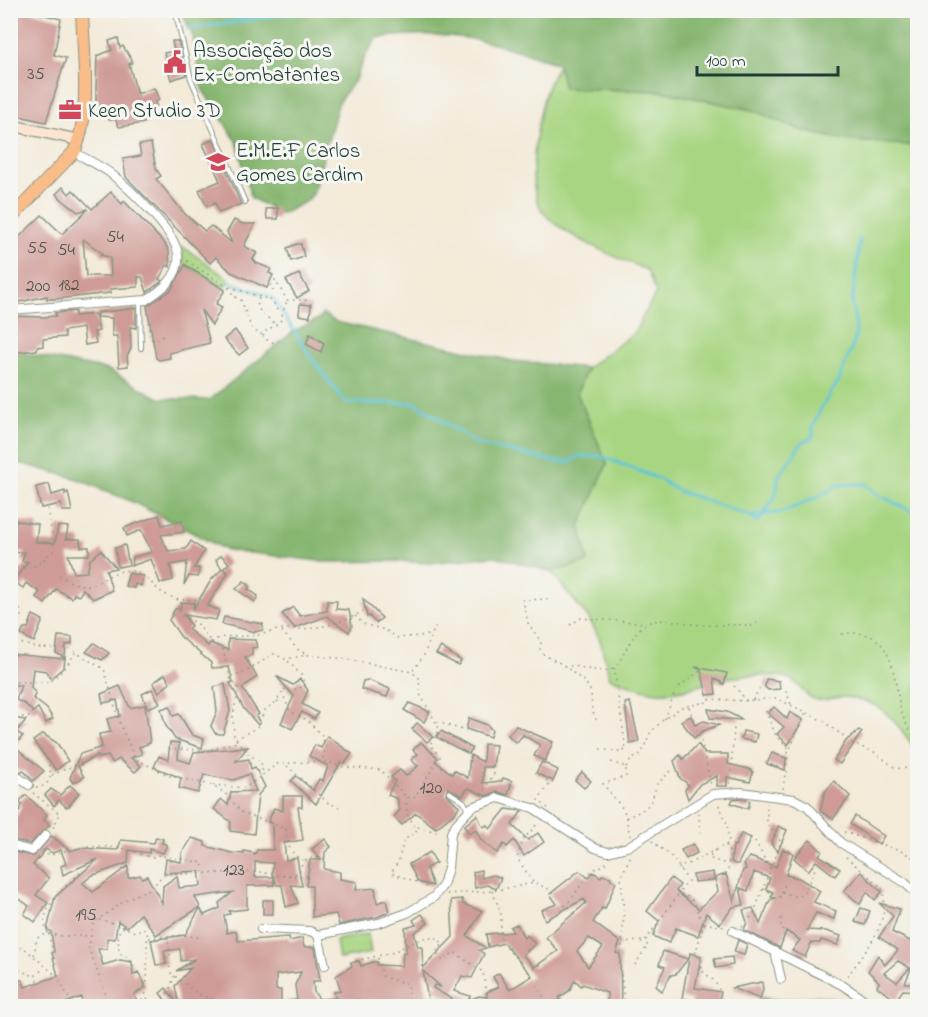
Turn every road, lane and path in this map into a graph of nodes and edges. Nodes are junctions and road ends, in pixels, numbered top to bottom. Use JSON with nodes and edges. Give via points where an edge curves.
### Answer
{"nodes":[{"id":1,"x":82,"y":10,"type":"edge"},
{"id":2,"x":175,"y":10,"type":"edge"},
{"id":3,"x":10,"y":125,"type":"edge"},
{"id":4,"x":79,"y":140,"type":"junction"},
{"id":5,"x":74,"y":152,"type":"junction"},
{"id":6,"x":245,"y":202,"type":"dead end"},
{"id":7,"x":10,"y":219,"type":"edge"},
{"id":8,"x":178,"y":254,"type":"junction"},
{"id":9,"x":227,"y":286,"type":"junction"},
{"id":10,"x":273,"y":291,"type":"dead end"},
{"id":11,"x":260,"y":297,"type":"junction"},
{"id":12,"x":143,"y":300,"type":"junction"},
{"id":13,"x":287,"y":300,"type":"junction"},
{"id":14,"x":313,"y":306,"type":"dead end"},
{"id":15,"x":10,"y":310,"type":"edge"},
{"id":16,"x":277,"y":310,"type":"dead end"},
{"id":17,"x":276,"y":325,"type":"junction"},
{"id":18,"x":165,"y":333,"type":"dead end"},
{"id":19,"x":263,"y":334,"type":"junction"},
{"id":20,"x":274,"y":343,"type":"dead end"},
{"id":21,"x":141,"y":348,"type":"dead end"},
{"id":22,"x":51,"y":509,"type":"dead end"},
{"id":23,"x":10,"y":519,"type":"edge"},
{"id":24,"x":26,"y":522,"type":"dead end"},
{"id":25,"x":10,"y":568,"type":"edge"},
{"id":26,"x":15,"y":569,"type":"junction"},
{"id":27,"x":59,"y":575,"type":"dead end"},
{"id":28,"x":177,"y":599,"type":"junction"},
{"id":29,"x":548,"y":599,"type":"dead end"},
{"id":30,"x":205,"y":601,"type":"dead end"},
{"id":31,"x":365,"y":610,"type":"dead end"},
{"id":32,"x":355,"y":616,"type":"junction"},
{"id":33,"x":757,"y":623,"type":"dead end"},
{"id":34,"x":436,"y":624,"type":"dead end"},
{"id":35,"x":646,"y":624,"type":"junction"},
{"id":36,"x":570,"y":625,"type":"dead end"},
{"id":37,"x":10,"y":630,"type":"edge"},
{"id":38,"x":282,"y":630,"type":"junction"},
{"id":39,"x":842,"y":634,"type":"dead end"},
{"id":40,"x":430,"y":635,"type":"junction"},
{"id":41,"x":10,"y":640,"type":"edge"},
{"id":42,"x":211,"y":642,"type":"junction"},
{"id":43,"x":76,"y":652,"type":"junction"},
{"id":44,"x":306,"y":655,"type":"junction"},
{"id":45,"x":285,"y":659,"type":"junction"},
{"id":46,"x":564,"y":666,"type":"junction"},
{"id":47,"x":614,"y":669,"type":"junction"},
{"id":48,"x":700,"y":671,"type":"dead end"},
{"id":49,"x":412,"y":672,"type":"junction"},
{"id":50,"x":230,"y":676,"type":"junction"},
{"id":51,"x":10,"y":682,"type":"edge"},
{"id":52,"x":761,"y":685,"type":"dead end"},
{"id":53,"x":734,"y":686,"type":"dead end"},
{"id":54,"x":281,"y":691,"type":"junction"},
{"id":55,"x":786,"y":691,"type":"dead end"},
{"id":56,"x":277,"y":701,"type":"junction"},
{"id":57,"x":747,"y":701,"type":"junction"},
{"id":58,"x":752,"y":701,"type":"junction"},
{"id":59,"x":24,"y":704,"type":"dead end"},
{"id":60,"x":281,"y":704,"type":"dead end"},
{"id":61,"x":689,"y":706,"type":"junction"},
{"id":62,"x":792,"y":707,"type":"junction"},
{"id":63,"x":765,"y":711,"type":"dead end"},
{"id":64,"x":806,"y":712,"type":"junction"},
{"id":65,"x":10,"y":717,"type":"edge"},
{"id":66,"x":665,"y":720,"type":"junction"},
{"id":67,"x":436,"y":722,"type":"junction"},
{"id":68,"x":598,"y":724,"type":"dead end"},
{"id":69,"x":734,"y":727,"type":"dead end"},
{"id":70,"x":466,"y":731,"type":"dead end"},
{"id":71,"x":237,"y":741,"type":"junction"},
{"id":72,"x":918,"y":743,"type":"edge"},
{"id":73,"x":39,"y":747,"type":"dead end"},
{"id":74,"x":169,"y":749,"type":"dead end"},
{"id":75,"x":600,"y":749,"type":"dead end"},
{"id":76,"x":790,"y":749,"type":"junction"},
{"id":77,"x":322,"y":761,"type":"junction"},
{"id":78,"x":82,"y":762,"type":"dead end"},
{"id":79,"x":611,"y":762,"type":"dead end"},
{"id":80,"x":765,"y":762,"type":"dead end"},
{"id":81,"x":286,"y":764,"type":"junction"},
{"id":82,"x":918,"y":765,"type":"edge"},
{"id":83,"x":626,"y":767,"type":"junction"},
{"id":84,"x":674,"y":769,"type":"dead end"},
{"id":85,"x":10,"y":771,"type":"edge"},
{"id":86,"x":787,"y":771,"type":"junction"},
{"id":87,"x":495,"y":772,"type":"dead end"},
{"id":88,"x":51,"y":775,"type":"junction"},
{"id":89,"x":262,"y":776,"type":"junction"},
{"id":90,"x":546,"y":780,"type":"dead end"},
{"id":91,"x":29,"y":785,"type":"junction"},
{"id":92,"x":211,"y":785,"type":"junction"},
{"id":93,"x":449,"y":792,"type":"dead end"},
{"id":94,"x":720,"y":793,"type":"junction"},
{"id":95,"x":756,"y":794,"type":"junction"},
{"id":96,"x":406,"y":797,"type":"junction"},
{"id":97,"x":479,"y":797,"type":"dead end"},
{"id":98,"x":781,"y":797,"type":"junction"},
{"id":99,"x":339,"y":807,"type":"dead end"},
{"id":100,"x":533,"y":808,"type":"junction"},
{"id":101,"x":468,"y":810,"type":"junction"},
{"id":102,"x":700,"y":810,"type":"dead end"},
{"id":103,"x":546,"y":814,"type":"junction"},
{"id":104,"x":626,"y":818,"type":"junction"},
{"id":105,"x":417,"y":828,"type":"junction"},
{"id":106,"x":451,"y":833,"type":"junction"},
{"id":107,"x":699,"y":833,"type":"dead end"},
{"id":108,"x":46,"y":835,"type":"joint"},
{"id":109,"x":650,"y":840,"type":"dead end"},
{"id":110,"x":755,"y":841,"type":"dead end"},
{"id":111,"x":38,"y":844,"type":"junction"},
{"id":112,"x":640,"y":844,"type":"junction"},
{"id":113,"x":726,"y":844,"type":"junction"},
{"id":114,"x":10,"y":845,"type":"edge"},
{"id":115,"x":848,"y":848,"type":"junction"},
{"id":116,"x":716,"y":849,"type":"junction"},
{"id":117,"x":608,"y":852,"type":"junction"},
{"id":118,"x":327,"y":858,"type":"dead end"},
{"id":119,"x":916,"y":859,"type":"edge"},
{"id":120,"x":303,"y":860,"type":"junction"},
{"id":121,"x":729,"y":861,"type":"junction"},
{"id":122,"x":918,"y":866,"type":"edge"},
{"id":123,"x":860,"y":868,"type":"dead end"},
{"id":124,"x":814,"y":869,"type":"dead end"},
{"id":125,"x":679,"y":870,"type":"junction"},
{"id":126,"x":728,"y":870,"type":"dead end"},
{"id":127,"x":771,"y":870,"type":"junction"},
{"id":128,"x":80,"y":873,"type":"dead end"},
{"id":129,"x":202,"y":873,"type":"junction"},
{"id":130,"x":280,"y":876,"type":"junction"},
{"id":131,"x":308,"y":876,"type":"dead end"},
{"id":132,"x":534,"y":883,"type":"junction"},
{"id":133,"x":785,"y":884,"type":"dead end"},
{"id":134,"x":762,"y":888,"type":"junction"},
{"id":135,"x":549,"y":889,"type":"dead end"},
{"id":136,"x":492,"y":891,"type":"junction"},
{"id":137,"x":782,"y":892,"type":"junction"},
{"id":138,"x":434,"y":894,"type":"junction"},
{"id":139,"x":681,"y":894,"type":"junction"},
{"id":140,"x":918,"y":895,"type":"edge"},
{"id":141,"x":560,"y":909,"type":"dead end"},
{"id":142,"x":781,"y":918,"type":"dead end"},
{"id":143,"x":98,"y":920,"type":"junction"},
{"id":144,"x":704,"y":923,"type":"junction"},
{"id":145,"x":124,"y":926,"type":"junction"},
{"id":146,"x":261,"y":929,"type":"dead end"},
{"id":147,"x":738,"y":932,"type":"junction"},
{"id":148,"x":49,"y":934,"type":"junction"},
{"id":149,"x":318,"y":935,"type":"junction"},
{"id":150,"x":90,"y":936,"type":"junction"},
{"id":151,"x":167,"y":936,"type":"junction"},
{"id":152,"x":148,"y":938,"type":"junction"},
{"id":153,"x":203,"y":938,"type":"dead end"},
{"id":154,"x":622,"y":942,"type":"junction"},
{"id":155,"x":640,"y":942,"type":"junction"},
{"id":156,"x":783,"y":942,"type":"dead end"},
{"id":157,"x":10,"y":947,"type":"edge"},
{"id":158,"x":12,"y":950,"type":"junction"},
{"id":159,"x":776,"y":952,"type":"junction"},
{"id":160,"x":34,"y":955,"type":"junction"},
{"id":161,"x":377,"y":957,"type":"junction"},
{"id":162,"x":350,"y":962,"type":"dead end"},
{"id":163,"x":541,"y":964,"type":"dead end"},
{"id":164,"x":325,"y":965,"type":"dead end"},
{"id":165,"x":635,"y":965,"type":"dead end"},
{"id":166,"x":45,"y":967,"type":"junction"},
{"id":167,"x":18,"y":970,"type":"junction"},
{"id":168,"x":136,"y":970,"type":"dead end"},
{"id":169,"x":528,"y":972,"type":"junction"},
{"id":170,"x":35,"y":976,"type":"junction"},
{"id":171,"x":174,"y":976,"type":"junction"},
{"id":172,"x":58,"y":977,"type":"junction"},
{"id":173,"x":781,"y":979,"type":"dead end"},
{"id":174,"x":15,"y":980,"type":"junction"},
{"id":175,"x":37,"y":981,"type":"dead end"},
{"id":176,"x":10,"y":982,"type":"edge"},
{"id":177,"x":842,"y":985,"type":"junction"},
{"id":178,"x":358,"y":997,"type":"dead end"},
{"id":179,"x":435,"y":999,"type":"dead end"},
{"id":180,"x":131,"y":1001,"type":"junction"},
{"id":181,"x":148,"y":1001,"type":"junction"},
{"id":182,"x":109,"y":1003,"type":"junction"},
{"id":183,"x":508,"y":1003,"type":"dead end"},
{"id":184,"x":14,"y":1006,"type":"edge"},
{"id":185,"x":73,"y":1006,"type":"edge"},
{"id":186,"x":107,"y":1006,"type":"edge"},
{"id":187,"x":136,"y":1006,"type":"edge"},
{"id":188,"x":229,"y":1006,"type":"edge"},
{"id":189,"x":357,"y":1006,"type":"edge"},
{"id":190,"x":410,"y":1006,"type":"edge"},
{"id":191,"x":438,"y":1006,"type":"edge"},
{"id":192,"x":489,"y":1006,"type":"edge"},
{"id":193,"x":505,"y":1006,"type":"edge"},
{"id":194,"x":550,"y":1006,"type":"edge"},
{"id":195,"x":625,"y":1006,"type":"edge"},
{"id":196,"x":720,"y":1006,"type":"edge"},
{"id":197,"x":874,"y":1006,"type":"edge"}],
"edges":[{"from":1,"to":4,"type":"main road","via":[[84,108]]},
{"from":2,"to":6,"type":"lane","via":[[191,79]]},
{"from":3,"to":4,"type":"main road"},
{"from":4,"to":5,"type":"main road"},
{"from":5,"to":7,"type":"main road"},
{"from":5,"to":8,"type":"street","via":[[111,174],[168,232]]},
{"from":8,"to":9,"type":"path"},
{"from":8,"to":12,"type":"street","via":[[174,276],[161,291]]},
{"from":9,"to":11,"type":"path"},
{"from":9,"to":19,"type":"path","via":[[241,300],[255,332]]},
{"from":10,"to":13,"type":"path","via":[[271,285],[275,280]]},
{"from":11,"to":16,"type":"path","via":[[273,301]]},
{"from":11,"to":17,"type":"path","via":[[260,312]]},
{"from":12,"to":15,"type":"street"},
{"from":12,"to":18,"type":"path","via":[[150,339],[159,339]]},
{"from":12,"to":21,"type":"lane"},
{"from":13,"to":14,"type":"path","via":[[305,300]]},
{"from":13,"to":17,"type":"path"},
{"from":17,"to":19,"type":"path"},
{"from":19,"to":20,"type":"path"},
{"from":22,"to":26,"type":"path","via":[[53,551],[36,566]]},
{"from":23,"to":24,"type":"path"},
{"from":25,"to":26,"type":"path"},
{"from":26,"to":37,"type":"path","via":[[13,595],[21,619]]},
{"from":27,"to":28,"type":"path","via":[[86,586],[123,572],[138,572]]},
{"from":28,"to":30,"type":"path"},
{"from":28,"to":42,"type":"path","via":[[180,615],[197,623]]},
{"from":29,"to":46,"type":"path","via":[[525,599],[522,603],[542,652]]},
{"from":31,"to":32,"type":"path"},
{"from":32,"to":38,"type":"path","via":[[302,631]]},
{"from":32,"to":40,"type":"path","via":[[363,624],[399,638]]},
{"from":33,"to":35,"type":"path","via":[[697,625],[669,620]]},
{"from":34,"to":40,"type":"path"},
{"from":35,"to":36,"type":"path","via":[[581,618]]},
{"from":35,"to":47,"type":"path"},
{"from":38,"to":42,"type":"path","via":[[220,637]]},
{"from":38,"to":44,"type":"path"},
{"from":39,"to":72,"type":"path","via":[[873,636],[882,642],[897,678],[904,720]]},
{"from":40,"to":49,"type":"path","via":[[424,655]]},
{"from":41,"to":43,"type":"path"},
{"from":42,"to":50,"type":"path","via":[[225,654]]},
{"from":43,"to":51,"type":"path","via":[[50,682]]},
{"from":43,"to":92,"type":"path","via":[[104,669],[135,759],[170,776]]},
{"from":44,"to":45,"type":"path"},
{"from":44,"to":49,"type":"path"},
{"from":45,"to":50,"type":"path","via":[[270,656],[242,674]]},
{"from":45,"to":54,"type":"path","via":[[306,686]]},
{"from":46,"to":47,"type":"path"},
{"from":46,"to":68,"type":"path","via":[[586,683]]},
{"from":47,"to":75,"type":"path","via":[[626,750]]},
{"from":48,"to":66,"type":"path","via":[[676,689]]},
{"from":49,"to":67,"type":"path","via":[[419,678],[420,694]]},
{"from":50,"to":71,"type":"path","via":[[239,689],[233,715]]},
{"from":52,"to":58,"type":"path"},
{"from":53,"to":57,"type":"path"},
{"from":54,"to":56,"type":"path"},
{"from":54,"to":77,"type":"path","via":[[290,711],[308,721],[321,735],[326,747]]},
{"from":55,"to":62,"type":"path"},
{"from":56,"to":60,"type":"path"},
{"from":56,"to":71,"type":"path","via":[[265,710],[257,727]]},
{"from":57,"to":58,"type":"path"},
{"from":57,"to":61,"type":"path","via":[[708,699]]},
{"from":58,"to":62,"type":"path","via":[[775,698]]},
{"from":59,"to":65,"type":"path","via":[[32,712],[30,717]]},
{"from":61,"to":66,"type":"path","via":[[676,710]]},
{"from":61,"to":94,"type":"path"},
{"from":62,"to":64,"type":"path"},
{"from":63,"to":76,"type":"path","via":[[776,736]]},
{"from":64,"to":76,"type":"path"},
{"from":64,"to":82,"type":"path","via":[[894,767]]},
{"from":66,"to":83,"type":"path","via":[[650,733],[642,753]]},
{"from":67,"to":70,"type":"path"},
{"from":67,"to":96,"type":"path","via":[[439,730],[430,744],[440,757],[414,798]]},
{"from":69,"to":94,"type":"path"},
{"from":71,"to":74,"type":"path","via":[[209,750]]},
{"from":71,"to":89,"type":"path","via":[[249,755],[261,761]]},
{"from":73,"to":88,"type":"path","via":[[51,766]]},
{"from":76,"to":86,"type":"path"},
{"from":77,"to":81,"type":"path"},
{"from":77,"to":96,"type":"path","via":[[381,770]]},
{"from":78,"to":88,"type":"path"},
{"from":79,"to":83,"type":"path"},
{"from":80,"to":86,"type":"path"},
{"from":81,"to":89,"type":"path","via":[[277,764]]},
{"from":81,"to":99,"type":"path","via":[[328,803]]},
{"from":83,"to":104,"type":"path","via":[[625,777],[603,784]]},
{"from":84,"to":104,"type":"path","via":[[657,784],[656,794],[646,809]]},
{"from":85,"to":91,"type":"street"},
{"from":86,"to":98,"type":"path"},
{"from":87,"to":97,"type":"path"},
{"from":88,"to":91,"type":"path","via":[[42,787]]},
{"from":89,"to":92,"type":"path","via":[[245,788]]},
{"from":90,"to":103,"type":"path","via":[[553,783],[538,800],[549,807]]},
{"from":91,"to":108,"type":"path","via":[[34,795],[60,814]]},
{"from":92,"to":120,"type":"path","via":[[225,793],[241,812],[286,829],[287,845]]},
{"from":93,"to":101,"type":"lane","via":[[465,802]]},
{"from":94,"to":95,"type":"street"},
{"from":94,"to":112,"type":"street"},
{"from":94,"to":113,"type":"path","via":[[716,800],[727,823]]},
{"from":95,"to":98,"type":"street"},
{"from":95,"to":127,"type":"path","via":[[759,801],[767,803],[767,824],[781,842]]},
{"from":96,"to":105,"type":"path","via":[[406,811]]},
{"from":98,"to":115,"type":"street","via":[[807,806],[834,838]]},
{"from":100,"to":101,"type":"street","via":[[498,798]]},
{"from":100,"to":103,"type":"street"},
{"from":100,"to":132,"type":"path","via":[[532,812],[542,818],[522,840],[517,858]]},
{"from":101,"to":106,"type":"street"},
{"from":102,"to":107,"type":"path"},
{"from":103,"to":117,"type":"street","via":[[595,848]]},
{"from":104,"to":112,"type":"path","via":[[630,836],[637,834]]},
{"from":105,"to":106,"type":"path"},
{"from":105,"to":138,"type":"path","via":[[404,840],[391,873],[426,885]]},
{"from":106,"to":138,"type":"street","via":[[448,868],[443,885]]},
{"from":108,"to":111,"type":"street"},
{"from":109,"to":125,"type":"path","via":[[673,858]]},
{"from":110,"to":127,"type":"path"},
{"from":111,"to":114,"type":"street","via":[[32,851]]},
{"from":111,"to":129,"type":"path","via":[[49,856],[69,848],[122,848],[153,857],[203,863]]},
{"from":112,"to":117,"type":"street"},
{"from":112,"to":154,"type":"path","via":[[621,878]]},
{"from":113,"to":116,"type":"path"},
{"from":113,"to":121,"type":"path"},
{"from":115,"to":119,"type":"path","via":[[850,844],[840,830]]},
{"from":115,"to":140,"type":"street"},
{"from":116,"to":121,"type":"path","via":[[709,858],[722,863]]},
{"from":116,"to":125,"type":"path","via":[[681,865]]},
{"from":117,"to":141,"type":"path","via":[[606,864],[593,870]]},
{"from":118,"to":120,"type":"path"},
{"from":119,"to":122,"type":"path"},
{"from":120,"to":130,"type":"path","via":[[299,873]]},
{"from":121,"to":126,"type":"path"},
{"from":123,"to":177,"type":"path","via":[[883,890],[881,926]]},
{"from":124,"to":137,"type":"path","via":[[804,893],[796,897]]},
{"from":125,"to":139,"type":"path","via":[[688,881]]},
{"from":127,"to":134,"type":"path"},
{"from":128,"to":148,"type":"path","via":[[48,909],[45,928]]},
{"from":129,"to":130,"type":"path","via":[[260,872]]},
{"from":129,"to":143,"type":"path","via":[[166,874],[156,886],[129,898]]},
{"from":130,"to":131,"type":"path"},
{"from":132,"to":135,"type":"path"},
{"from":132,"to":136,"type":"path"},
{"from":133,"to":137,"type":"path"},
{"from":134,"to":137,"type":"path","via":[[780,897]]},
{"from":134,"to":147,"type":"path","via":[[753,915]]},
{"from":136,"to":138,"type":"path"},
{"from":136,"to":169,"type":"path","via":[[501,913],[501,939]]},
{"from":138,"to":149,"type":"street","via":[[407,913],[379,923]]},
{"from":139,"to":144,"type":"path","via":[[698,907]]},
{"from":139,"to":155,"type":"path"},
{"from":142,"to":156,"type":"path"},
{"from":143,"to":145,"type":"path"},
{"from":143,"to":150,"type":"path","via":[[93,923]]},
{"from":144,"to":147,"type":"path"},
{"from":144,"to":196,"type":"path","via":[[695,955],[702,959],[702,971],[721,990]]},
{"from":145,"to":152,"type":"path","via":[[135,932],[143,928]]},
{"from":145,"to":168,"type":"path","via":[[118,933],[119,953],[130,959]]},
{"from":146,"to":149,"type":"street","via":[[310,931]]},
{"from":147,"to":159,"type":"street"},
{"from":148,"to":150,"type":"path"},
{"from":148,"to":160,"type":"path","via":[[37,938]]},
{"from":148,"to":172,"type":"path"},
{"from":149,"to":164,"type":"street"},
{"from":150,"to":182,"type":"path","via":[[89,949]]},
{"from":151,"to":152,"type":"path"},
{"from":151,"to":153,"type":"path"},
{"from":151,"to":171,"type":"path","via":[[170,955],[166,965],[170,965]]},
{"from":152,"to":181,"type":"path"},
{"from":154,"to":155,"type":"path"},
{"from":154,"to":195,"type":"path","via":[[620,967]]},
{"from":155,"to":165,"type":"path","via":[[648,945]]},
{"from":157,"to":158,"type":"path"},
{"from":158,"to":160,"type":"path","via":[[23,946]]},
{"from":158,"to":167,"type":"path"},
{"from":159,"to":173,"type":"street"},
{"from":159,"to":177,"type":"street"},
{"from":160,"to":166,"type":"path"},
{"from":161,"to":162,"type":"path"},
{"from":161,"to":190,"type":"path","via":[[383,977],[408,984]]},
{"from":161,"to":192,"type":"path","via":[[436,937],[443,942],[436,952],[442,961],[454,952],[483,972]]},
{"from":163,"to":169,"type":"path"},
{"from":166,"to":170,"type":"path"},
{"from":166,"to":172,"type":"path"},
{"from":167,"to":170,"type":"path"},
{"from":167,"to":174,"type":"path"},
{"from":169,"to":194,"type":"path"},
{"from":170,"to":175,"type":"path"},
{"from":171,"to":181,"type":"path","via":[[164,998],[158,1003]]},
{"from":171,"to":188,"type":"path","via":[[198,994]]},
{"from":172,"to":185,"type":"path"},
{"from":174,"to":176,"type":"path"},
{"from":174,"to":184,"type":"path"},
{"from":177,"to":197,"type":"street"},
{"from":178,"to":189,"type":"path"},
{"from":179,"to":191,"type":"path"},
{"from":180,"to":181,"type":"path"},
{"from":180,"to":182,"type":"path"},
{"from":180,"to":187,"type":"path"},
{"from":182,"to":186,"type":"path"},
{"from":183,"to":193,"type":"path"}]}
